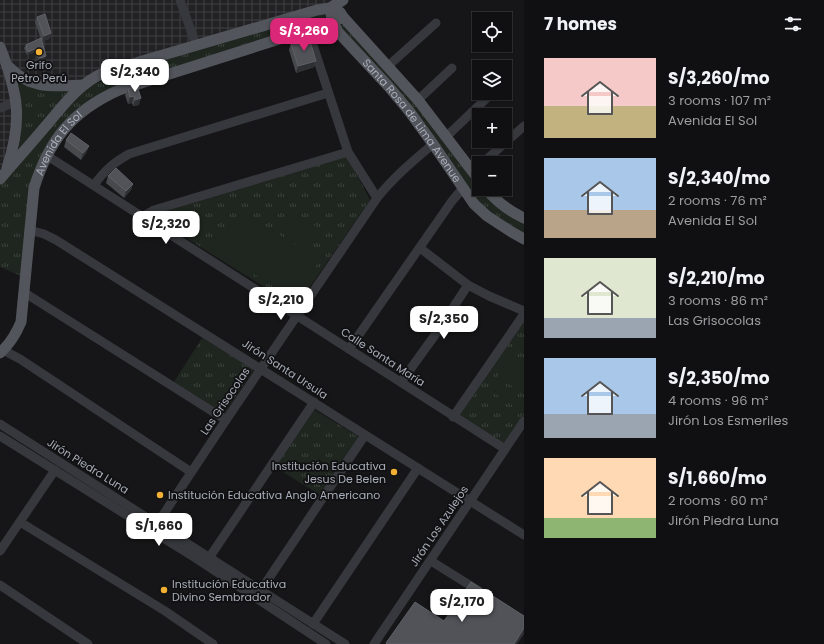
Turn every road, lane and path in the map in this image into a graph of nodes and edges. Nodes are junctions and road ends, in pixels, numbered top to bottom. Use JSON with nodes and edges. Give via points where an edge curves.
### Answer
{"nodes":[{"id":1,"x":180,"y":0,"type":"edge"},
{"id":2,"x":336,"y":4,"type":"edge"},
{"id":3,"x":334,"y":21,"type":"junction"},
{"id":4,"x":436,"y":23,"type":"dead end"},
{"id":5,"x":308,"y":30,"type":"junction"},
{"id":6,"x":196,"y":45,"type":"junction"},
{"id":7,"x":0,"y":47,"type":"edge"},
{"id":8,"x":8,"y":66,"type":"junction"},
{"id":9,"x":388,"y":66,"type":"junction"},
{"id":10,"x":452,"y":68,"type":"dead end"},
{"id":11,"x":83,"y":85,"type":"junction"},
{"id":12,"x":328,"y":93,"type":"junction"},
{"id":13,"x":418,"y":100,"type":"junction"},
{"id":14,"x":485,"y":100,"type":"edge"},
{"id":15,"x":16,"y":101,"type":"junction"},
{"id":16,"x":0,"y":108,"type":"edge"},
{"id":17,"x":524,"y":126,"type":"edge"},
{"id":18,"x":447,"y":136,"type":"junction"},
{"id":19,"x":433,"y":144,"type":"junction"},
{"id":20,"x":348,"y":152,"type":"junction"},
{"id":21,"x":46,"y":155,"type":"junction"},
{"id":22,"x":490,"y":156,"type":"edge"},
{"id":23,"x":472,"y":161,"type":"edge"},
{"id":24,"x":3,"y":176,"type":"edge"},
{"id":25,"x":94,"y":185,"type":"junction"},
{"id":26,"x":463,"y":188,"type":"junction"},
{"id":27,"x":493,"y":196,"type":"edge"},
{"id":28,"x":377,"y":198,"type":"junction"},
{"id":29,"x":142,"y":217,"type":"junction"},
{"id":30,"x":524,"y":218,"type":"edge"},
{"id":31,"x":29,"y":230,"type":"junction"},
{"id":32,"x":524,"y":239,"type":"edge"},
{"id":33,"x":420,"y":248,"type":"junction"},
{"id":34,"x":468,"y":284,"type":"junction"},
{"id":35,"x":25,"y":293,"type":"junction"},
{"id":36,"x":524,"y":313,"type":"edge"},
{"id":37,"x":297,"y":316,"type":"junction"},
{"id":38,"x":349,"y":349,"type":"junction"},
{"id":39,"x":2,"y":351,"type":"edge"},
{"id":40,"x":262,"y":368,"type":"junction"},
{"id":41,"x":401,"y":382,"type":"junction"},
{"id":42,"x":314,"y":402,"type":"junction"},
{"id":43,"x":453,"y":417,"type":"junction"},
{"id":44,"x":226,"y":420,"type":"junction"},
{"id":45,"x":524,"y":421,"type":"edge"},
{"id":46,"x":0,"y":424,"type":"edge"},
{"id":47,"x":8,"y":429,"type":"junction"},
{"id":48,"x":365,"y":435,"type":"junction"},
{"id":49,"x":1,"y":439,"type":"edge"},
{"id":50,"x":505,"y":449,"type":"junction"},
{"id":51,"x":418,"y":468,"type":"junction"},
{"id":52,"x":55,"y":470,"type":"junction"},
{"id":53,"x":191,"y":472,"type":"junction"},
{"id":54,"x":470,"y":502,"type":"junction"},
{"id":55,"x":20,"y":522,"type":"junction"},
{"id":56,"x":157,"y":524,"type":"junction"},
{"id":57,"x":524,"y":534,"type":"edge"},
{"id":58,"x":0,"y":552,"type":"edge"},
{"id":59,"x":207,"y":560,"type":"junction"},
{"id":60,"x":431,"y":561,"type":"junction"},
{"id":61,"x":0,"y":585,"type":"edge"},
{"id":62,"x":261,"y":590,"type":"junction"},
{"id":63,"x":484,"y":594,"type":"edge"},
{"id":64,"x":313,"y":624,"type":"junction"},
{"id":65,"x":88,"y":644,"type":"edge"},
{"id":66,"x":213,"y":644,"type":"edge"},
{"id":67,"x":326,"y":644,"type":"edge"},
{"id":68,"x":345,"y":644,"type":"edge"},
{"id":69,"x":374,"y":644,"type":"edge"}],
"edges":[{"from":1,"to":6,"type":"street"},
{"from":2,"to":3,"type":"main road","name":"Santa Rosa de Lima Avenue"},
{"from":2,"to":6,"type":"main road","name":"Avenida El Sol"},
{"from":3,"to":5,"type":"main road","name":"Avenida El Sol"},
{"from":3,"to":9,"type":"main road","name":"Santa Rosa de Lima Avenue"},
{"from":3,"to":19,"type":"main road","name":"Santa Rosa de Lima Avenue","via":[[344,39],[389,87]]},
{"from":4,"to":9,"type":"street"},
{"from":5,"to":12,"type":"street"},
{"from":5,"to":21,"type":"main road","name":"Avenida El Sol","via":[[103,97],[66,127]]},
{"from":6,"to":11,"type":"main road","name":"Avenida El Sol","via":[[105,72]]},
{"from":7,"to":8,"type":"main road"},
{"from":8,"to":11,"type":"main road","via":[[31,82],[56,87]]},
{"from":8,"to":15,"type":"main road"},
{"from":9,"to":13,"type":"main road","name":"Santa Rosa de Lima Avenue"},
{"from":10,"to":13,"type":"street"},
{"from":11,"to":24,"type":"main road","name":"Avenida El Sol"},
{"from":12,"to":20,"type":"street"},
{"from":12,"to":25,"type":"street","via":[[129,154],[114,162]]},
{"from":13,"to":18,"type":"main road","name":"Santa Rosa de Lima Avenue"},
{"from":14,"to":18,"type":"street"},
{"from":15,"to":16,"type":"street"},
{"from":15,"to":24,"type":"main road","via":[[16,131]]},
{"from":17,"to":22,"type":"street"},
{"from":18,"to":23,"type":"main road","name":"Santa Rosa de Lima Avenue"},
{"from":19,"to":26,"type":"main road","name":"Santa Rosa de Lima Avenue"},
{"from":19,"to":28,"type":"street","name":"Las Grisocolas","via":[[390,181]]},
{"from":20,"to":28,"type":"street"},
{"from":20,"to":29,"type":"street","via":[[154,210]]},
{"from":21,"to":25,"type":"street","name":"Calle Santa María"},
{"from":21,"to":31,"type":"main road","name":"Avenida El Sol","via":[[34,188]]},
{"from":25,"to":29,"type":"street","name":"Calle Santa María"},
{"from":26,"to":32,"type":"main road","name":"Santa Rosa de Lima Avenue","via":[[474,204],[487,216]]},
{"from":26,"to":33,"type":"street"},
{"from":27,"to":30,"type":"main road"},
{"from":28,"to":37,"type":"street","name":"Las Grisocolas"},
{"from":29,"to":37,"type":"street","name":"Calle Santa María"},
{"from":31,"to":35,"type":"main road","name":"Avenida El Sol"},
{"from":31,"to":40,"type":"street","name":"Jirón Santa Ursula","via":[[56,240]]},
{"from":33,"to":34,"type":"street"},
{"from":33,"to":38,"type":"street"},
{"from":34,"to":36,"type":"street"},
{"from":34,"to":41,"type":"street"},
{"from":35,"to":39,"type":"main road","name":"Avenida El Sol","via":[[21,322],[17,332]]},
{"from":35,"to":44,"type":"street"},
{"from":36,"to":43,"type":"street"},
{"from":37,"to":38,"type":"street","name":"Calle Santa María"},
{"from":37,"to":40,"type":"street","name":"Las Grisocolas"},
{"from":38,"to":41,"type":"street","name":"Calle Santa María"},
{"from":39,"to":53,"type":"street","via":[[20,358]]},
{"from":40,"to":42,"type":"street","name":"Jirón Santa Ursula"},
{"from":40,"to":44,"type":"street","name":"Las Grisocolas"},
{"from":41,"to":43,"type":"street","name":"Calle Santa María"},
{"from":42,"to":48,"type":"street","name":"Jirón Santa Ursula"},
{"from":42,"to":59,"type":"street"},
{"from":43,"to":50,"type":"street","name":"Calle Santa María"},
{"from":44,"to":53,"type":"street","name":"Las Grisocolas"},
{"from":45,"to":50,"type":"street","name":"Jirón Los Azulejos"},
{"from":46,"to":47,"type":"street","name":"Jirón Piedra Luna"},
{"from":47,"to":49,"type":"street"},
{"from":47,"to":56,"type":"street","name":"Jirón Piedra Luna"},
{"from":48,"to":51,"type":"street","name":"Jirón Santa Ursula"},
{"from":48,"to":62,"type":"street"},
{"from":49,"to":52,"type":"street","name":"Jirón Piedra Luna"},
{"from":50,"to":54,"type":"street","name":"Jirón Los Azulejos"},
{"from":51,"to":54,"type":"street","name":"Jirón Santa Ursula"},
{"from":51,"to":64,"type":"street"},
{"from":52,"to":55,"type":"street"},
{"from":52,"to":59,"type":"street","name":"Jirón Piedra Luna"},
{"from":53,"to":56,"type":"street","name":"Las Grisocolas"},
{"from":54,"to":57,"type":"street","name":"Jirón Santa Ursula"},
{"from":54,"to":60,"type":"street","name":"Jirón Los Azulejos"},
{"from":55,"to":58,"type":"street"},
{"from":55,"to":66,"type":"street","via":[[165,611]]},
{"from":56,"to":59,"type":"street","name":"Jirón Piedra Luna"},
{"from":59,"to":62,"type":"street","name":"Jirón Piedra Luna"},
{"from":59,"to":67,"type":"street","name":"Jirón Piedra Luna"},
{"from":60,"to":63,"type":"street"},
{"from":60,"to":69,"type":"street","name":"Jirón Los Azulejos"},
{"from":61,"to":65,"type":"street"},
{"from":62,"to":64,"type":"street","name":"Jirón Piedra Luna"},
{"from":64,"to":68,"type":"street","name":"Jirón Piedra Luna"}]}
